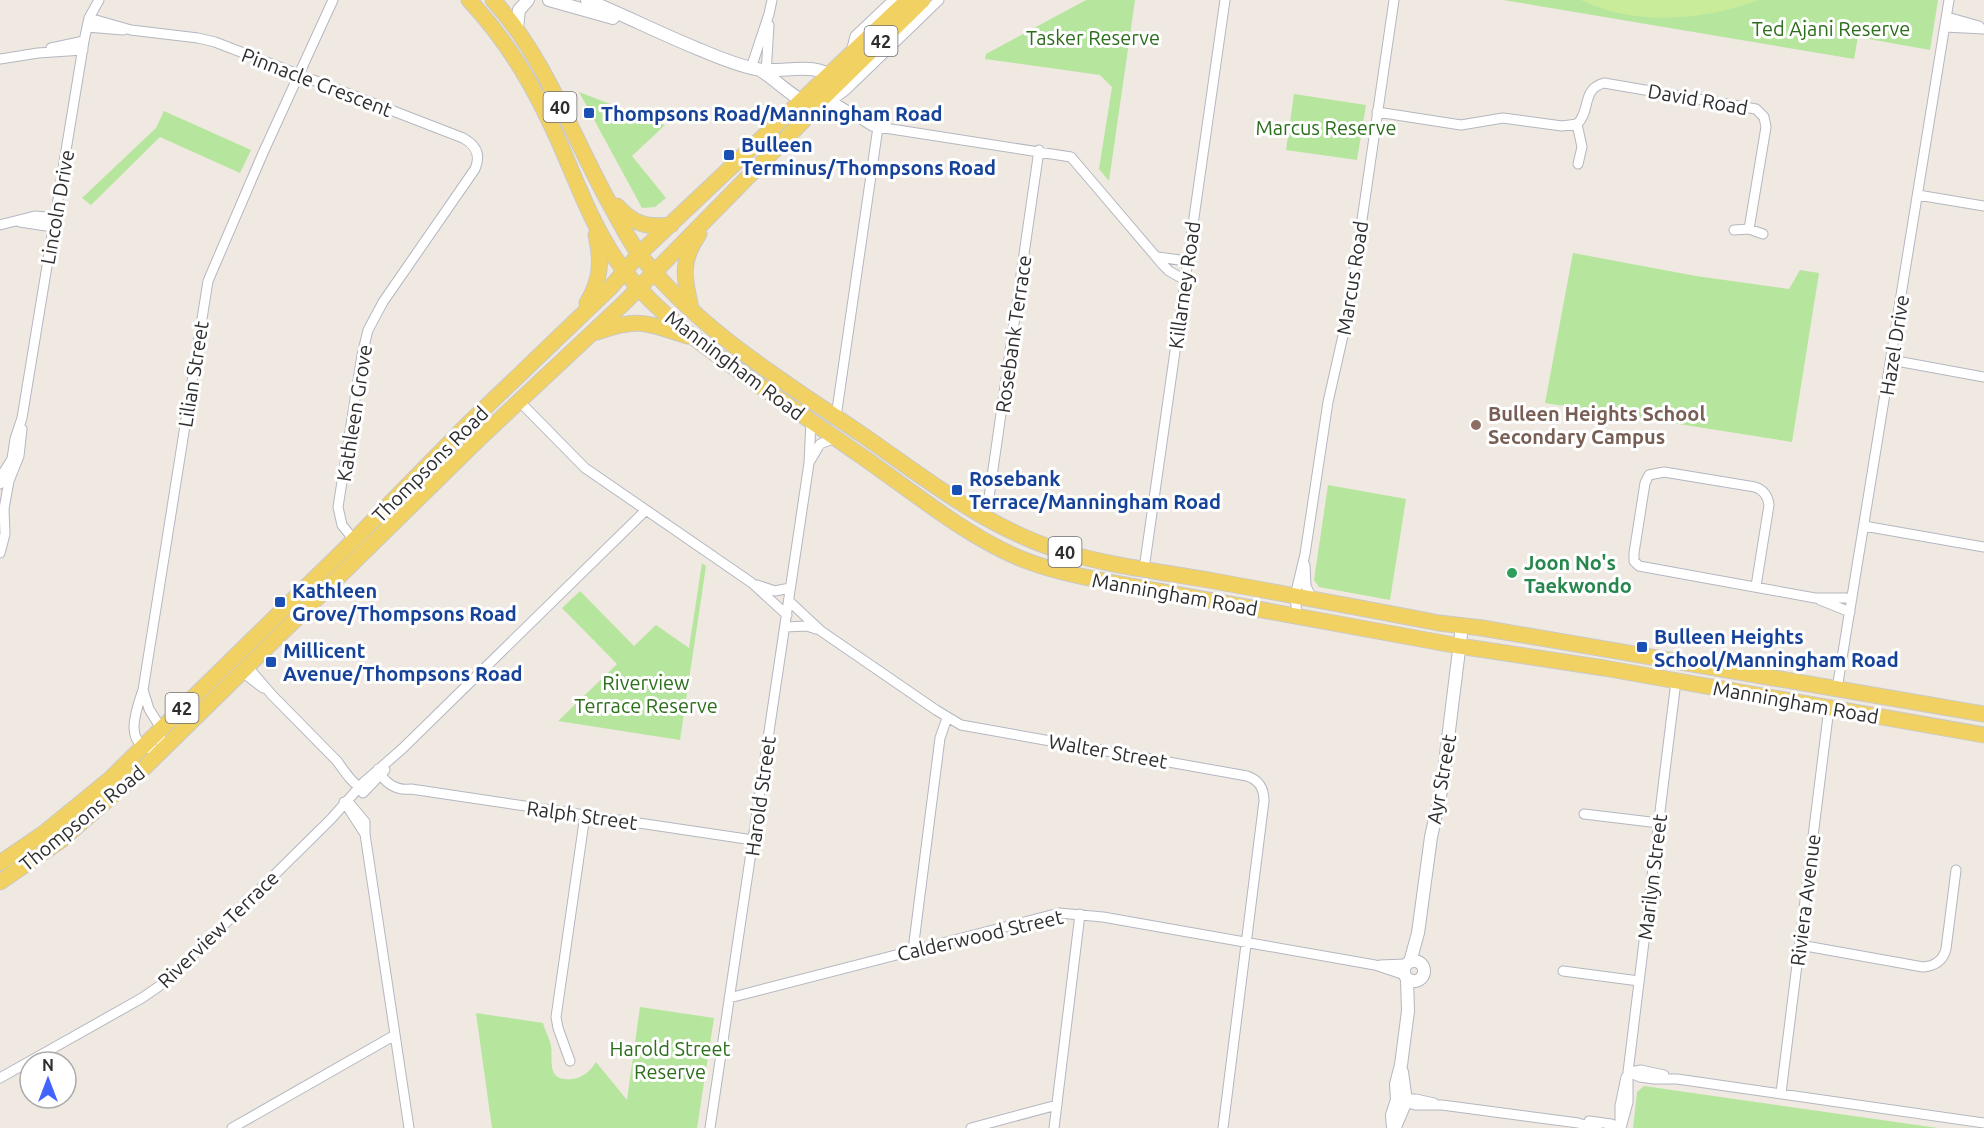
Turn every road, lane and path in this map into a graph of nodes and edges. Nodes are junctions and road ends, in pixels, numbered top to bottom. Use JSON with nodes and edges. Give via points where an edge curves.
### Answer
{"nodes":[{"id":1,"x":99,"y":0,"type":"edge"},
{"id":2,"x":333,"y":0,"type":"edge"},
{"id":3,"x":469,"y":0,"type":"edge"},
{"id":4,"x":493,"y":0,"type":"edge"},
{"id":5,"x":528,"y":0,"type":"edge"},
{"id":6,"x":549,"y":0,"type":"edge"},
{"id":7,"x":587,"y":0,"type":"edge"},
{"id":8,"x":772,"y":0,"type":"edge"},
{"id":9,"x":893,"y":0,"type":"edge"},
{"id":10,"x":908,"y":0,"type":"edge"},
{"id":11,"x":923,"y":0,"type":"edge"},
{"id":12,"x":939,"y":0,"type":"edge"},
{"id":13,"x":1225,"y":0,"type":"edge"},
{"id":14,"x":1394,"y":0,"type":"edge"},
{"id":15,"x":1949,"y":0,"type":"edge"},
{"id":16,"x":769,"y":14,"type":"junction"},
{"id":17,"x":88,"y":22,"type":"junction"},
{"id":18,"x":1946,"y":22,"type":"junction"},
{"id":19,"x":641,"y":25,"type":"junction"},
{"id":20,"x":517,"y":28,"type":"junction"},
{"id":21,"x":1984,"y":29,"type":"edge"},
{"id":22,"x":84,"y":45,"type":"junction"},
{"id":23,"x":851,"y":54,"type":"junction"},
{"id":24,"x":0,"y":59,"type":"edge"},
{"id":25,"x":761,"y":70,"type":"junction"},
{"id":26,"x":299,"y":74,"type":"junction"},
{"id":27,"x":834,"y":78,"type":"junction"},
{"id":28,"x":832,"y":101,"type":"junction"},
{"id":29,"x":808,"y":103,"type":"junction"},
{"id":30,"x":1377,"y":112,"type":"junction"},
{"id":31,"x":804,"y":121,"type":"junction"},
{"id":32,"x":1577,"y":124,"type":"junction"},
{"id":33,"x":878,"y":127,"type":"junction"},
{"id":34,"x":1039,"y":150,"type":"junction"},
{"id":35,"x":1578,"y":164,"type":"dead end"},
{"id":36,"x":475,"y":169,"type":"joint"},
{"id":37,"x":601,"y":189,"type":"junction"},
{"id":38,"x":1918,"y":195,"type":"junction"},
{"id":39,"x":1984,"y":206,"type":"edge"},
{"id":40,"x":589,"y":210,"type":"junction"},
{"id":41,"x":712,"y":214,"type":"junction"},
{"id":42,"x":54,"y":223,"type":"junction"},
{"id":43,"x":0,"y":225,"type":"edge"},
{"id":44,"x":671,"y":225,"type":"junction"},
{"id":45,"x":1749,"y":229,"type":"junction"},
{"id":46,"x":1734,"y":230,"type":"dead end"},
{"id":47,"x":1763,"y":234,"type":"dead end"},
{"id":48,"x":639,"y":254,"type":"junction"},
{"id":49,"x":1158,"y":257,"type":"junction"},
{"id":50,"x":1188,"y":261,"type":"junction"},
{"id":51,"x":624,"y":271,"type":"junction"},
{"id":52,"x":654,"y":271,"type":"junction"},
{"id":53,"x":1185,"y":280,"type":"junction"},
{"id":54,"x":639,"y":288,"type":"junction"},
{"id":55,"x":692,"y":310,"type":"junction"},
{"id":56,"x":576,"y":321,"type":"junction"},
{"id":57,"x":591,"y":334,"type":"junction"},
{"id":58,"x":695,"y":339,"type":"junction"},
{"id":59,"x":1891,"y":360,"type":"junction"},
{"id":60,"x":1984,"y":377,"type":"edge"},
{"id":61,"x":519,"y":401,"type":"junction"},
{"id":62,"x":836,"y":417,"type":"junction"},
{"id":63,"x":811,"y":422,"type":"junction"},
{"id":64,"x":835,"y":438,"type":"junction"},
{"id":65,"x":809,"y":463,"type":"junction"},
{"id":66,"x":2,"y":479,"type":"edge"},
{"id":67,"x":646,"y":510,"type":"junction"},
{"id":68,"x":1,"y":516,"type":"edge"},
{"id":69,"x":986,"y":518,"type":"junction"},
{"id":70,"x":1864,"y":526,"type":"junction"},
{"id":71,"x":359,"y":546,"type":"junction"},
{"id":72,"x":1984,"y":548,"type":"edge"},
{"id":73,"x":0,"y":553,"type":"edge"},
{"id":74,"x":1305,"y":554,"type":"junction"},
{"id":75,"x":1144,"y":569,"type":"junction"},
{"id":76,"x":752,"y":583,"type":"junction"},
{"id":77,"x":1756,"y":586,"type":"junction"},
{"id":78,"x":790,"y":588,"type":"junction"},
{"id":79,"x":1295,"y":596,"type":"junction"},
{"id":80,"x":1815,"y":598,"type":"junction"},
{"id":81,"x":1852,"y":598,"type":"junction"},
{"id":82,"x":1312,"y":599,"type":"junction"},
{"id":83,"x":789,"y":601,"type":"junction"},
{"id":84,"x":1850,"y":612,"type":"junction"},
{"id":85,"x":787,"y":615,"type":"junction"},
{"id":86,"x":1297,"y":615,"type":"junction"},
{"id":87,"x":1462,"y":626,"type":"junction"},
{"id":88,"x":785,"y":627,"type":"junction"},
{"id":89,"x":821,"y":631,"type":"junction"},
{"id":90,"x":1459,"y":646,"type":"junction"},
{"id":91,"x":233,"y":657,"type":"junction"},
{"id":92,"x":245,"y":669,"type":"junction"},
{"id":93,"x":1676,"y":681,"type":"junction"},
{"id":94,"x":1837,"y":689,"type":"junction"},
{"id":95,"x":143,"y":690,"type":"junction"},
{"id":96,"x":1829,"y":708,"type":"junction"},
{"id":97,"x":1984,"y":714,"type":"edge"},
{"id":98,"x":947,"y":718,"type":"junction"},
{"id":99,"x":160,"y":729,"type":"junction"},
{"id":100,"x":1984,"y":735,"type":"edge"},
{"id":101,"x":142,"y":747,"type":"junction"},
{"id":102,"x":162,"y":750,"type":"junction"},
{"id":103,"x":381,"y":772,"type":"junction"},
{"id":104,"x":362,"y":787,"type":"junction"},
{"id":105,"x":347,"y":805,"type":"junction"},
{"id":106,"x":1584,"y":814,"type":"dead end"},
{"id":107,"x":585,"y":815,"type":"junction"},
{"id":108,"x":1659,"y":823,"type":"junction"},
{"id":109,"x":753,"y":840,"type":"junction"},
{"id":110,"x":0,"y":863,"type":"edge"},
{"id":111,"x":1956,"y":870,"type":"dead end"},
{"id":112,"x":0,"y":882,"type":"edge"},
{"id":113,"x":1080,"y":914,"type":"junction"},
{"id":114,"x":1246,"y":942,"type":"junction"},
{"id":115,"x":1800,"y":945,"type":"junction"},
{"id":116,"x":913,"y":950,"type":"junction"},
{"id":117,"x":1411,"y":971,"type":"junction"},
{"id":118,"x":1563,"y":971,"type":"dead end"},
{"id":119,"x":1639,"y":981,"type":"junction"},
{"id":120,"x":729,"y":998,"type":"junction"},
{"id":121,"x":395,"y":1035,"type":"junction"},
{"id":122,"x":570,"y":1061,"type":"dead end"},
{"id":123,"x":1628,"y":1072,"type":"junction"},
{"id":124,"x":0,"y":1078,"type":"edge"},
{"id":125,"x":1781,"y":1093,"type":"junction"},
{"id":126,"x":1403,"y":1100,"type":"junction"},
{"id":127,"x":1057,"y":1106,"type":"junction"},
{"id":128,"x":1578,"y":1122,"type":"junction"},
{"id":129,"x":1984,"y":1123,"type":"edge"},
{"id":130,"x":232,"y":1128,"type":"edge"},
{"id":131,"x":409,"y":1128,"type":"edge"},
{"id":132,"x":710,"y":1128,"type":"edge"},
{"id":133,"x":971,"y":1128,"type":"edge"},
{"id":134,"x":1054,"y":1128,"type":"edge"},
{"id":135,"x":1223,"y":1128,"type":"edge"},
{"id":136,"x":1394,"y":1128,"type":"edge"},
{"id":137,"x":1597,"y":1128,"type":"edge"},
{"id":138,"x":1621,"y":1128,"type":"edge"}],
"edges":[{"from":1,"to":17,"type":"street","name":"Lincoln Drive"},
{"from":2,"to":26,"type":"street","name":"Lilian Street"},
{"from":3,"to":40,"type":"main road","name":"Manningham Road","number":"40","via":[[497,31],[522,68]]},
{"from":4,"to":20,"type":"main road","name":"Manningham Road","number":"40"},
{"from":5,"to":20,"type":"street","via":[[519,10]]},
{"from":6,"to":19,"type":"street"},
{"from":7,"to":19,"type":"street"},
{"from":8,"to":16,"type":"street"},
{"from":9,"to":23,"type":"street","name":"Thompsons Road","via":[[855,36]]},
{"from":10,"to":23,"type":"main road","name":"Thompsons Road","number":"42"},
{"from":11,"to":27,"type":"main road","name":"Thompsons Road","number":"42"},
{"from":12,"to":28,"type":"street","name":"Thompsons Road"},
{"from":13,"to":50,"type":"street","name":"Killarney Road"},
{"from":14,"to":30,"type":"street","name":"Marcus Road"},
{"from":15,"to":18,"type":"street","name":"Hazel Drive"},
{"from":16,"to":25,"type":"street"},
{"from":16,"to":25,"type":"street"},
{"from":17,"to":22,"type":"street","name":"Lincoln Drive"},
{"from":17,"to":26,"type":"street","name":"Pinnacle Crescent","via":[[207,40]]},
{"from":18,"to":21,"type":"street"},
{"from":18,"to":38,"type":"street","name":"Hazel Drive"},
{"from":19,"to":25,"type":"street"},
{"from":20,"to":37,"type":"main road","name":"Manningham Road","number":"40"},
{"from":22,"to":24,"type":"street","via":[[53,47]]},
{"from":22,"to":42,"type":"street","name":"Lincoln Drive"},
{"from":23,"to":27,"type":"main road","name":"Thompsons Road","number":"42"},
{"from":25,"to":27,"type":"street","via":[[818,69]]},
{"from":25,"to":29,"type":"street"},
{"from":26,"to":36,"type":"street","name":"Pinnacle Crescent","via":[[469,141],[477,153]]},
{"from":26,"to":95,"type":"street","name":"Lilian Street","via":[[208,281]]},
{"from":27,"to":29,"type":"main road","name":"Thompsons Road","number":"42"},
{"from":28,"to":31,"type":"street","name":"Thompsons Road"},
{"from":28,"to":33,"type":"street"},
{"from":29,"to":31,"type":"main road","name":"Thompsons Road","number":"42"},
{"from":29,"to":44,"type":"main road","name":"Thompsons Road","number":"42"},
{"from":30,"to":32,"type":"street","via":[[1461,125],[1503,118],[1562,126]]},
{"from":30,"to":74,"type":"street","name":"Marcus Road","via":[[1351,296],[1326,411]]},
{"from":31,"to":41,"type":"main road","name":"Thompsons Road","number":"42"},
{"from":32,"to":35,"type":"street","name":"David Road","via":[[1582,147]]},
{"from":32,"to":45,"type":"street","name":"David Road","via":[[1583,117],[1588,94],[1604,83],[1750,107],[1760,112],[1766,132]]},
{"from":33,"to":34,"type":"street"},
{"from":33,"to":62,"type":"street"},
{"from":34,"to":49,"type":"street","via":[[1074,159]]},
{"from":34,"to":69,"type":"street","name":"Rosebank Terrace"},
{"from":36,"to":71,"type":"street","name":"Kathleen Grove","via":[[383,302],[368,330],[338,507],[342,525]]},
{"from":37,"to":44,"type":"main road","via":[[636,223],[648,227]]},
{"from":37,"to":48,"type":"main road","name":"Manningham Road","number":"40"},
{"from":38,"to":39,"type":"street"},
{"from":38,"to":59,"type":"street","name":"Hazel Drive"},
{"from":40,"to":51,"type":"main road","name":"Manningham Road","number":"40"},
{"from":40,"to":56,"type":"main road","via":[[600,250],[600,273],[594,292]]},
{"from":41,"to":52,"type":"main road","name":"Thompsons Road","number":"42"},
{"from":41,"to":55,"type":"main road","via":[[692,243],[686,261],[685,280]]},
{"from":42,"to":43,"type":"street","via":[[34,216]]},
{"from":42,"to":66,"type":"street","name":"Lincoln Drive","via":[[19,456]]},
{"from":44,"to":48,"type":"main road","name":"Thompsons Road","number":"42"},
{"from":45,"to":46,"type":"street"},
{"from":45,"to":47,"type":"street"},
{"from":48,"to":51,"type":"main road","name":"Thompsons Road","number":"42"},
{"from":48,"to":52,"type":"main road","name":"Manningham Road","number":"40"},
{"from":49,"to":50,"type":"street"},
{"from":49,"to":53,"type":"street","via":[[1168,270]]},
{"from":50,"to":53,"type":"street","name":"Killarney Road"},
{"from":51,"to":54,"type":"main road","name":"Manningham Road","number":"40"},
{"from":51,"to":56,"type":"main road","name":"Thompsons Road","number":"42"},
{"from":52,"to":54,"type":"main road","name":"Thompsons Road","number":"42"},
{"from":52,"to":55,"type":"main road","name":"Manningham Road","number":"40"},
{"from":53,"to":75,"type":"street","name":"Killarney Road"},
{"from":54,"to":57,"type":"main road","name":"Thompsons Road","number":"42"},
{"from":54,"to":58,"type":"main road","name":"Manningham Road","number":"40"},
{"from":55,"to":62,"type":"main road","name":"Manningham Road","number":"40","via":[[754,360]]},
{"from":56,"to":71,"type":"main road","name":"Thompsons Road","number":"42","via":[[466,425]]},
{"from":57,"to":58,"type":"main road","via":[[636,322]]},
{"from":57,"to":61,"type":"main road","name":"Thompsons Road","number":"42"},
{"from":58,"to":63,"type":"main road","name":"Manningham Road","number":"40"},
{"from":59,"to":60,"type":"street"},
{"from":59,"to":70,"type":"street","name":"Hazel Drive"},
{"from":61,"to":67,"type":"street","via":[[579,463]]},
{"from":61,"to":71,"type":"main road","name":"Thompsons Road","number":"42"},
{"from":62,"to":69,"type":"main road","name":"Manningham Road","number":"40"},
{"from":63,"to":64,"type":"main road","name":"Manningham Road","number":"40"},
{"from":63,"to":65,"type":"street","name":"Harold Street"},
{"from":64,"to":65,"type":"street","via":[[816,448]]},
{"from":64,"to":86,"type":"main road","name":"Manningham Road","number":"40","via":[[975,534],[1034,564],[1077,576]]},
{"from":65,"to":78,"type":"street","name":"Harold Street"},
{"from":66,"to":68,"type":"street","name":"Lincoln Drive"},
{"from":67,"to":76,"type":"street"},
{"from":67,"to":103,"type":"street","name":"Riverview Terrace"},
{"from":68,"to":73,"type":"street","name":"Lincoln Drive","via":[[5,534]]},
{"from":69,"to":75,"type":"main road","name":"Manningham Road","number":"40","via":[[1061,551]]},
{"from":70,"to":72,"type":"street"},
{"from":70,"to":81,"type":"street","name":"Hazel Drive"},
{"from":71,"to":91,"type":"main road","name":"Thompsons Road","number":"42"},
{"from":71,"to":92,"type":"main road","name":"Thompsons Road","number":"42"},
{"from":74,"to":79,"type":"street","name":"Marcus Road"},
{"from":74,"to":82,"type":"street","name":"Marcus Road","via":[[1305,579]]},
{"from":75,"to":79,"type":"main road","name":"Manningham Road","number":"40"},
{"from":76,"to":78,"type":"street","via":[[775,591]]},
{"from":76,"to":85,"type":"street"},
{"from":77,"to":77,"type":"street","via":[[1636,564],[1634,553],[1649,475],[1664,472],[1762,491],[1768,505]]},
{"from":77,"to":80,"type":"street"},
{"from":78,"to":83,"type":"street","name":"Harold Street"},
{"from":79,"to":82,"type":"main road","name":"Manningham Road","number":"40"},
{"from":79,"to":86,"type":"street","name":"Marcus Road"},
{"from":80,"to":81,"type":"street"},
{"from":80,"to":84,"type":"street"},
{"from":81,"to":84,"type":"street","name":"Hazel Drive"},
{"from":82,"to":87,"type":"main road","name":"Manningham Road","number":"40"},
{"from":83,"to":85,"type":"street","name":"Harold Street"},
{"from":83,"to":89,"type":"street","name":"Walter Street"},
{"from":84,"to":94,"type":"street","name":"Hazel Drive"},
{"from":85,"to":88,"type":"street","name":"Harold Street"},
{"from":86,"to":90,"type":"main road","name":"Manningham Road","number":"40"},
{"from":87,"to":90,"type":"street","name":"Ayr Street"},
{"from":87,"to":94,"type":"main road","name":"Manningham Road","number":"40"},
{"from":88,"to":89,"type":"street","name":"Walter Street","via":[[807,626]]},
{"from":88,"to":109,"type":"street","name":"Harold Street"},
{"from":89,"to":98,"type":"street","name":"Walter Street"},
{"from":90,"to":93,"type":"main road","name":"Manningham Road","number":"40"},
{"from":90,"to":117,"type":"street","name":"Ayr Street","via":[[1442,787]]},
{"from":91,"to":92,"type":"main road"},
{"from":91,"to":99,"type":"main road","name":"Thompsons Road","number":"42"},
{"from":92,"to":102,"type":"main road","name":"Thompsons Road","number":"42"},
{"from":92,"to":104,"type":"street"},
{"from":93,"to":96,"type":"main road","name":"Manningham Road","number":"40"},
{"from":93,"to":108,"type":"street","name":"Marilyn Street"},
{"from":94,"to":97,"type":"main road","name":"Manningham Road","number":"40"},
{"from":95,"to":99,"type":"street"},
{"from":95,"to":101,"type":"street","name":"Lilian Street","via":[[134,727]]},
{"from":96,"to":100,"type":"main road","name":"Manningham Road","number":"40"},
{"from":96,"to":115,"type":"street","name":"Riviera Avenue"},
{"from":98,"to":114,"type":"street","name":"Walter Street","via":[[968,727],[1247,776],[1257,781],[1263,788],[1264,801]]},
{"from":98,"to":116,"type":"street","via":[[940,738]]},
{"from":99,"to":101,"type":"main road","name":"Thompsons Road","number":"42"},
{"from":99,"to":102,"type":"street"},
{"from":101,"to":102,"type":"street"},
{"from":101,"to":110,"type":"main road","name":"Thompsons Road","number":"42","via":[[63,818]]},
{"from":102,"to":112,"type":"main road","name":"Thompsons Road","number":"42","via":[[87,820]]},
{"from":103,"to":104,"type":"street","name":"Riverview Terrace"},
{"from":103,"to":107,"type":"street","name":"Ralph Street","via":[[411,789]]},
{"from":104,"to":105,"type":"street","name":"Riverview Terrace"},
{"from":105,"to":121,"type":"street","via":[[365,834]]},
{"from":105,"to":124,"type":"street","name":"Riverview Terrace","via":[[158,988]]},
{"from":106,"to":108,"type":"street"},
{"from":107,"to":109,"type":"street","name":"Ralph Street"},
{"from":107,"to":122,"type":"street","via":[[556,1017]]},
{"from":108,"to":119,"type":"street","name":"Marilyn Street"},
{"from":109,"to":120,"type":"street","name":"Harold Street"},
{"from":111,"to":115,"type":"street","via":[[1946,949],[1934,965],[1923,967]]},
{"from":113,"to":114,"type":"street","name":"Calderwood Street"},
{"from":113,"to":116,"type":"street","name":"Calderwood Street","via":[[1053,914]]},
{"from":113,"to":127,"type":"street"},
{"from":114,"to":117,"type":"street","name":"Calderwood Street"},
{"from":114,"to":135,"type":"street"},
{"from":115,"to":125,"type":"street","name":"Riviera Avenue"},
{"from":116,"to":120,"type":"street","name":"Calderwood Street"},
{"from":117,"to":126,"type":"street","name":"Ayr Street","via":[[1396,1084]]},
{"from":118,"to":119,"type":"street"},
{"from":119,"to":123,"type":"street","name":"Marilyn Street"},
{"from":120,"to":132,"type":"street","name":"Harold Street"},
{"from":121,"to":130,"type":"street"},
{"from":121,"to":131,"type":"street"},
{"from":123,"to":125,"type":"street","via":[[1654,1079]]},
{"from":123,"to":138,"type":"street","name":"Marilyn Street","via":[[1628,1102]]},
{"from":125,"to":129,"type":"street"},
{"from":126,"to":128,"type":"street"},
{"from":126,"to":136,"type":"street","name":"Ayr Street","via":[[1392,1115]]},
{"from":127,"to":133,"type":"street"},
{"from":127,"to":134,"type":"street"},
{"from":128,"to":137,"type":"street"},
{"from":128,"to":138,"type":"street","via":[[1602,1122]]}]}
